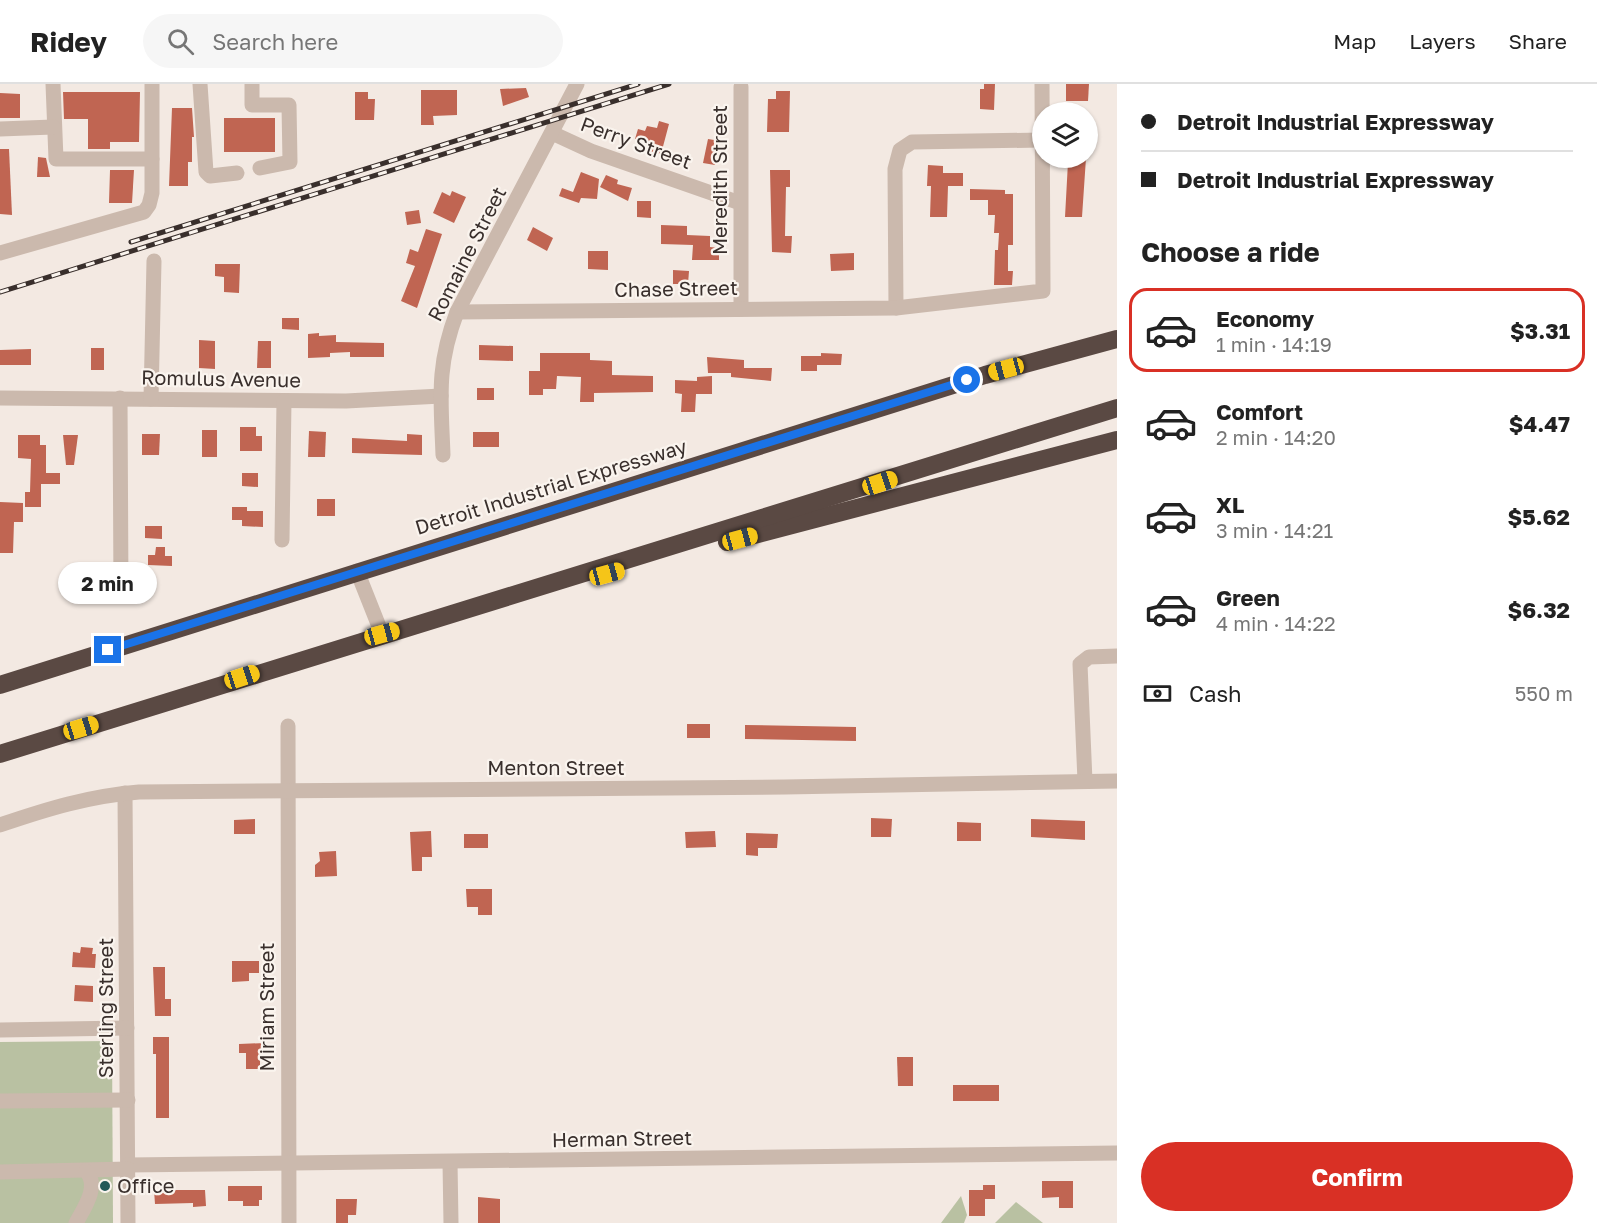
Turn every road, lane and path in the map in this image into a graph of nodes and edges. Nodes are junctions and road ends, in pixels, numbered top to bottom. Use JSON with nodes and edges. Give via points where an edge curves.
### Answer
{"nodes":[{"id":1,"x":53,"y":84,"type":"edge"},
{"id":2,"x":152,"y":84,"type":"edge"},
{"id":3,"x":200,"y":84,"type":"edge"},
{"id":4,"x":252,"y":84,"type":"edge"},
{"id":5,"x":577,"y":84,"type":"edge"},
{"id":6,"x":1042,"y":84,"type":"edge"},
{"id":7,"x":741,"y":87,"type":"dead end"},
{"id":8,"x":1042,"y":102,"type":"edge"},
{"id":9,"x":53,"y":128,"type":"junction"},
{"id":10,"x":0,"y":129,"type":"edge"},
{"id":11,"x":552,"y":133,"type":"junction"},
{"id":12,"x":1032,"y":140,"type":"edge"},
{"id":13,"x":152,"y":159,"type":"junction"},
{"id":14,"x":260,"y":168,"type":"dead end"},
{"id":15,"x":1042,"y":168,"type":"edge"},
{"id":16,"x":237,"y":173,"type":"dead end"},
{"id":17,"x":740,"y":202,"type":"junction"},
{"id":18,"x":0,"y":253,"type":"edge"},
{"id":19,"x":154,"y":261,"type":"dead end"},
{"id":20,"x":896,"y":308,"type":"junction"},
{"id":21,"x":741,"y":309,"type":"junction"},
{"id":22,"x":457,"y":312,"type":"junction"},
{"id":23,"x":1117,"y":329,"type":"edge"},
{"id":24,"x":1117,"y":339,"type":"edge"},
{"id":25,"x":1048,"y":357,"type":"junction"},
{"id":26,"x":441,"y":396,"type":"junction"},
{"id":27,"x":0,"y":398,"type":"edge"},
{"id":28,"x":120,"y":398,"type":"junction"},
{"id":29,"x":151,"y":399,"type":"junction"},
{"id":30,"x":284,"y":401,"type":"junction"},
{"id":31,"x":1117,"y":408,"type":"edge"},
{"id":32,"x":1117,"y":440,"type":"edge"},
{"id":33,"x":443,"y":456,"type":"dead end"},
{"id":34,"x":282,"y":540,"type":"dead end"},
{"id":35,"x":357,"y":571,"type":"junction"},
{"id":36,"x":121,"y":591,"type":"dead end"},
{"id":37,"x":430,"y":621,"type":"junction"},
{"id":38,"x":382,"y":634,"type":"junction"},
{"id":39,"x":1117,"y":656,"type":"edge"},
{"id":40,"x":0,"y":685,"type":"edge"},
{"id":41,"x":288,"y":726,"type":"dead end"},
{"id":42,"x":0,"y":754,"type":"edge"},
{"id":43,"x":1117,"y":781,"type":"edge"},
{"id":44,"x":1084,"y":782,"type":"junction"},
{"id":45,"x":287,"y":791,"type":"junction"},
{"id":46,"x":125,"y":793,"type":"junction"},
{"id":47,"x":0,"y":825,"type":"edge"},
{"id":48,"x":127,"y":1028,"type":"junction"},
{"id":49,"x":0,"y":1030,"type":"edge"},
{"id":50,"x":128,"y":1100,"type":"junction"},
{"id":51,"x":0,"y":1101,"type":"edge"},
{"id":52,"x":1117,"y":1153,"type":"edge"},
{"id":53,"x":450,"y":1162,"type":"junction"},
{"id":54,"x":289,"y":1163,"type":"junction"},
{"id":55,"x":128,"y":1167,"type":"junction"},
{"id":56,"x":86,"y":1171,"type":"junction"},
{"id":57,"x":0,"y":1172,"type":"edge"},
{"id":58,"x":76,"y":1223,"type":"edge"},
{"id":59,"x":128,"y":1223,"type":"edge"},
{"id":60,"x":289,"y":1223,"type":"edge"},
{"id":61,"x":451,"y":1223,"type":"edge"}],
"edges":[{"from":1,"to":9,"type":"street"},
{"from":2,"to":13,"type":"street"},
{"from":3,"to":16,"type":"street","via":[[206,172],[210,176]]},
{"from":4,"to":14,"type":"street","via":[[252,105],[289,105],[290,162]]},
{"from":5,"to":11,"type":"street","name":"Romaine Street"},
{"from":6,"to":8,"type":"street"},
{"from":7,"to":17,"type":"street","name":"Meredith Street"},
{"from":9,"to":10,"type":"street"},
{"from":9,"to":13,"type":"street","via":[[56,159]]},
{"from":11,"to":17,"type":"street","name":"Perry Street","via":[[591,151]]},
{"from":11,"to":22,"type":"street","name":"Romaine Street"},
{"from":12,"to":20,"type":"street","via":[[912,142],[900,150],[895,169]]},
{"from":13,"to":18,"type":"street","via":[[152,193],[144,212]]},
{"from":15,"to":20,"type":"street","name":"Chase Street","via":[[1043,291]]},
{"from":17,"to":21,"type":"street","name":"Meredith Street"},
{"from":19,"to":29,"type":"street"},
{"from":20,"to":21,"type":"street","name":"Chase Street"},
{"from":21,"to":22,"type":"street","name":"Chase Street"},
{"from":22,"to":26,"type":"street","name":"Romaine Street","via":[[442,359]]},
{"from":23,"to":25,"type":"highway"},
{"from":24,"to":25,"type":"highway","name":"Detroit Industrial Expressway"},
{"from":25,"to":35,"type":"highway","name":"Detroit Industrial Expressway"},
{"from":26,"to":30,"type":"street","name":"Romulus Avenue"},
{"from":26,"to":33,"type":"street","name":"Romaine Street"},
{"from":27,"to":28,"type":"street","name":"Romulus Avenue"},
{"from":28,"to":29,"type":"street","name":"Romulus Avenue"},
{"from":28,"to":36,"type":"street"},
{"from":29,"to":30,"type":"street","name":"Romulus Avenue"},
{"from":30,"to":34,"type":"street"},
{"from":31,"to":37,"type":"highway"},
{"from":32,"to":37,"type":"highway"},
{"from":35,"to":38,"type":"street"},
{"from":35,"to":40,"type":"highway","name":"Detroit Industrial Expressway"},
{"from":37,"to":38,"type":"highway"},
{"from":38,"to":42,"type":"highway"},
{"from":39,"to":44,"type":"street","via":[[1089,657],[1080,664]]},
{"from":41,"to":45,"type":"street","name":"Miriam Street"},
{"from":43,"to":44,"type":"street","name":"Menton Street"},
{"from":44,"to":45,"type":"street","name":"Menton Street"},
{"from":45,"to":46,"type":"street","name":"Menton Street"},
{"from":45,"to":54,"type":"street","name":"Miriam Street"},
{"from":46,"to":47,"type":"street","name":"Menton Street","via":[[57,805]]},
{"from":46,"to":48,"type":"street","name":"Sterling Street"},
{"from":48,"to":49,"type":"street"},
{"from":48,"to":50,"type":"street","name":"Sterling Street"},
{"from":50,"to":51,"type":"street"},
{"from":50,"to":55,"type":"street","name":"Sterling Street"},
{"from":52,"to":53,"type":"street","name":"Herman Street"},
{"from":53,"to":54,"type":"street","name":"Herman Street"},
{"from":53,"to":61,"type":"street"},
{"from":54,"to":55,"type":"street","name":"Herman Street"},
{"from":54,"to":60,"type":"street","name":"Miriam Street"},
{"from":55,"to":56,"type":"street","name":"Herman Street"},
{"from":55,"to":59,"type":"street","name":"Sterling Street"},
{"from":56,"to":57,"type":"street","name":"Herman Street"},
{"from":56,"to":58,"type":"street","via":[[92,1177],[92,1187]]}]}
